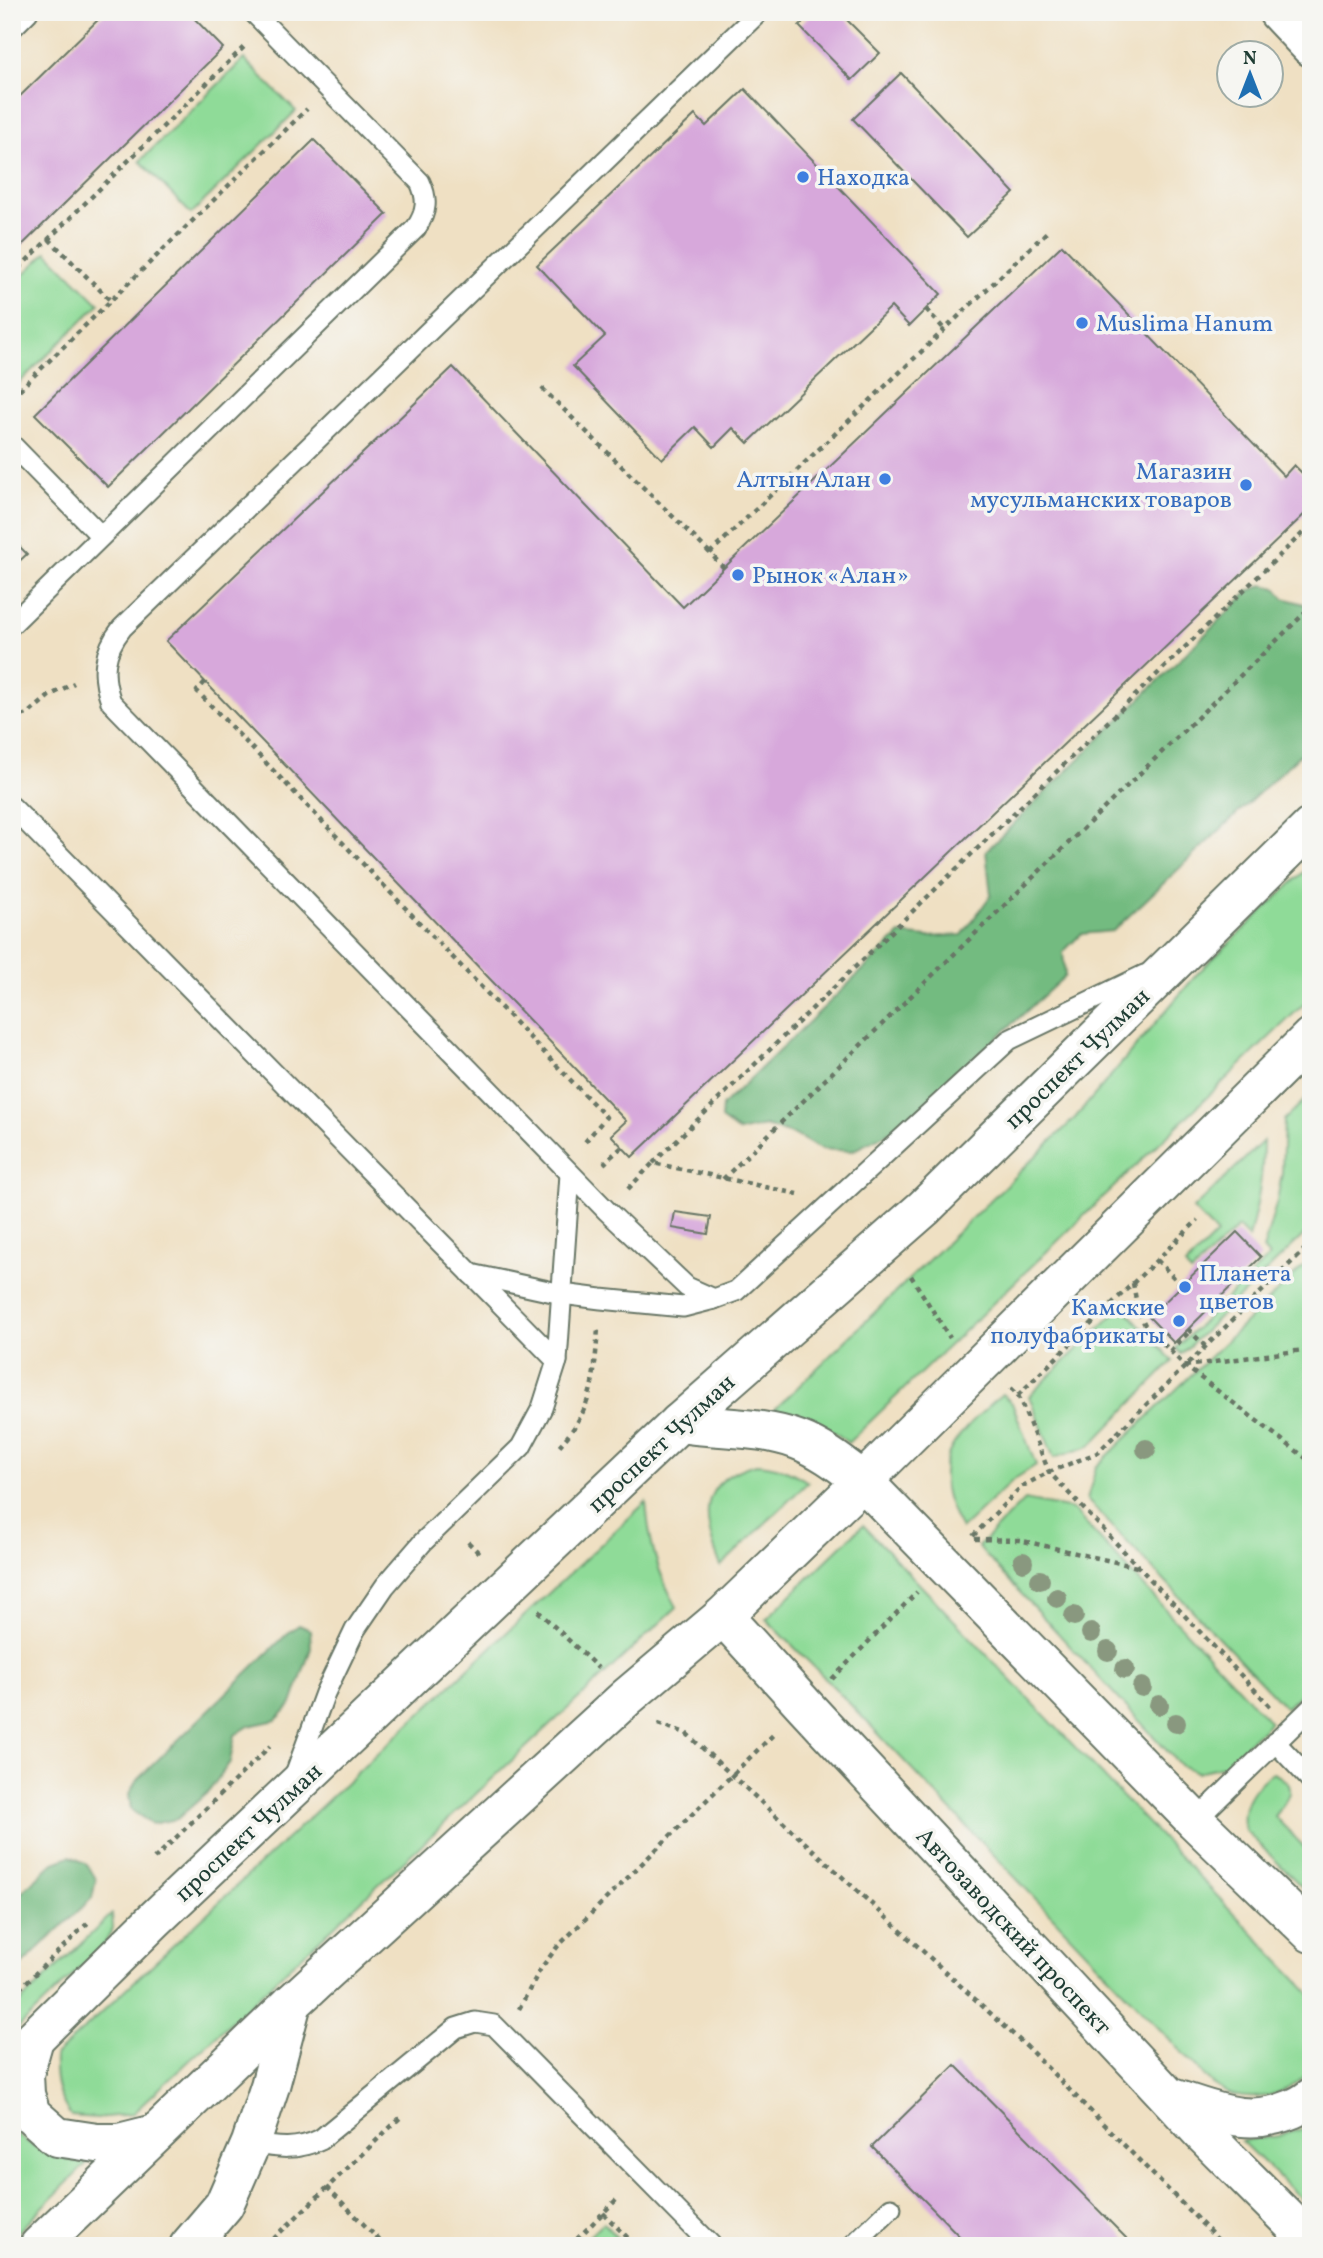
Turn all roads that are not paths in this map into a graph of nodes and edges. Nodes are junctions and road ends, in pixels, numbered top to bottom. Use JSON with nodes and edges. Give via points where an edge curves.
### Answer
{"nodes":[{"id":1,"x":28,"y":12,"type":"edge"},
{"id":2,"x":759,"y":12,"type":"edge"},
{"id":3,"x":1278,"y":12,"type":"edge"},
{"id":4,"x":259,"y":19,"type":"edge"},
{"id":5,"x":12,"y":28,"type":"edge"},
{"id":6,"x":1311,"y":47,"type":"edge"},
{"id":7,"x":12,"y":445,"type":"edge"},
{"id":8,"x":101,"y":536,"type":"junction"},
{"id":9,"x":12,"y":624,"type":"edge"},
{"id":10,"x":12,"y":807,"type":"edge"},
{"id":11,"x":1311,"y":827,"type":"edge"},
{"id":12,"x":1177,"y":960,"type":"junction"},
{"id":13,"x":1307,"y":1043,"type":"edge"},
{"id":14,"x":570,"y":1174,"type":"junction"},
{"id":15,"x":471,"y":1274,"type":"junction"},
{"id":16,"x":562,"y":1294,"type":"junction"},
{"id":17,"x":714,"y":1299,"type":"junction"},
{"id":18,"x":557,"y":1360,"type":"junction"},
{"id":19,"x":680,"y":1423,"type":"junction"},
{"id":20,"x":863,"y":1481,"type":"junction"},
{"id":21,"x":723,"y":1615,"type":"junction"},
{"id":22,"x":1311,"y":1708,"type":"edge"},
{"id":23,"x":1275,"y":1742,"type":"junction"},
{"id":24,"x":1311,"y":1780,"type":"edge"},
{"id":25,"x":287,"y":1795,"type":"junction"},
{"id":26,"x":1195,"y":1821,"type":"junction"},
{"id":27,"x":1311,"y":1933,"type":"edge"},
{"id":28,"x":292,"y":2003,"type":"junction"},
{"id":29,"x":23,"y":2050,"type":"edge"},
{"id":30,"x":1170,"y":2098,"type":"junction"},
{"id":31,"x":1311,"y":2098,"type":"edge"},
{"id":32,"x":155,"y":2134,"type":"junction"},
{"id":33,"x":251,"y":2143,"type":"junction"},
{"id":34,"x":891,"y":2208,"type":"dead end"},
{"id":35,"x":1311,"y":2242,"type":"edge"},
{"id":36,"x":39,"y":2246,"type":"edge"},
{"id":37,"x":189,"y":2246,"type":"edge"},
{"id":38,"x":712,"y":2246,"type":"edge"},
{"id":39,"x":852,"y":2246,"type":"edge"}],
"edges":[{"from":1,"to":5,"type":"lane"},
{"from":2,"to":14,"type":"lane","via":[[122,628],[106,653],[105,685],[111,702]]},
{"from":3,"to":6,"type":"main road"},
{"from":4,"to":8,"type":"lane","via":[[419,182],[425,192],[423,217]]},
{"from":7,"to":8,"type":"lane"},
{"from":8,"to":9,"type":"lane"},
{"from":10,"to":15,"type":"lane"},
{"from":11,"to":12,"type":"main road","name":"проспект Чулман"},
{"from":12,"to":17,"type":"lane","via":[[1009,1040],[736,1291]]},
{"from":12,"to":19,"type":"main road","name":"проспект Чулман","via":[[905,1226]]},
{"from":13,"to":20,"type":"main road"},
{"from":14,"to":16,"type":"lane"},
{"from":14,"to":17,"type":"lane","via":[[687,1287]]},
{"from":15,"to":16,"type":"lane"},
{"from":15,"to":18,"type":"lane"},
{"from":16,"to":17,"type":"lane","via":[[683,1307]]},
{"from":16,"to":18,"type":"lane"},
{"from":18,"to":25,"type":"lane","via":[[542,1408],[521,1447],[423,1542],[355,1630],[325,1693]]},
{"from":19,"to":20,"type":"main road","via":[[747,1429],[799,1440]]},
{"from":19,"to":25,"type":"main road","name":"проспект Чулман"},
{"from":20,"to":21,"type":"main road"},
{"from":20,"to":26,"type":"main road"},
{"from":21,"to":28,"type":"main road"},
{"from":21,"to":30,"type":"main road","name":"Автозаводский проспект"},
{"from":22,"to":23,"type":"lane"},
{"from":23,"to":24,"type":"lane"},
{"from":23,"to":26,"type":"lane"},
{"from":25,"to":29,"type":"main road","name":"проспект Чулман"},
{"from":26,"to":27,"type":"main road"},
{"from":28,"to":32,"type":"main road"},
{"from":28,"to":33,"type":"main road"},
{"from":29,"to":32,"type":"main road","via":[[31,2114],[57,2137],[119,2143]]},
{"from":30,"to":31,"type":"main road","via":[[1241,2119],[1275,2116]]},
{"from":30,"to":35,"type":"main road","name":"Автозаводский проспект"},
{"from":32,"to":36,"type":"main road"},
{"from":33,"to":37,"type":"main road","via":[[225,2205]]},
{"from":33,"to":38,"type":"lane","via":[[290,2149],[308,2146],[456,2028],[482,2022],[500,2030]]},
{"from":34,"to":39,"type":"lane"}]}
